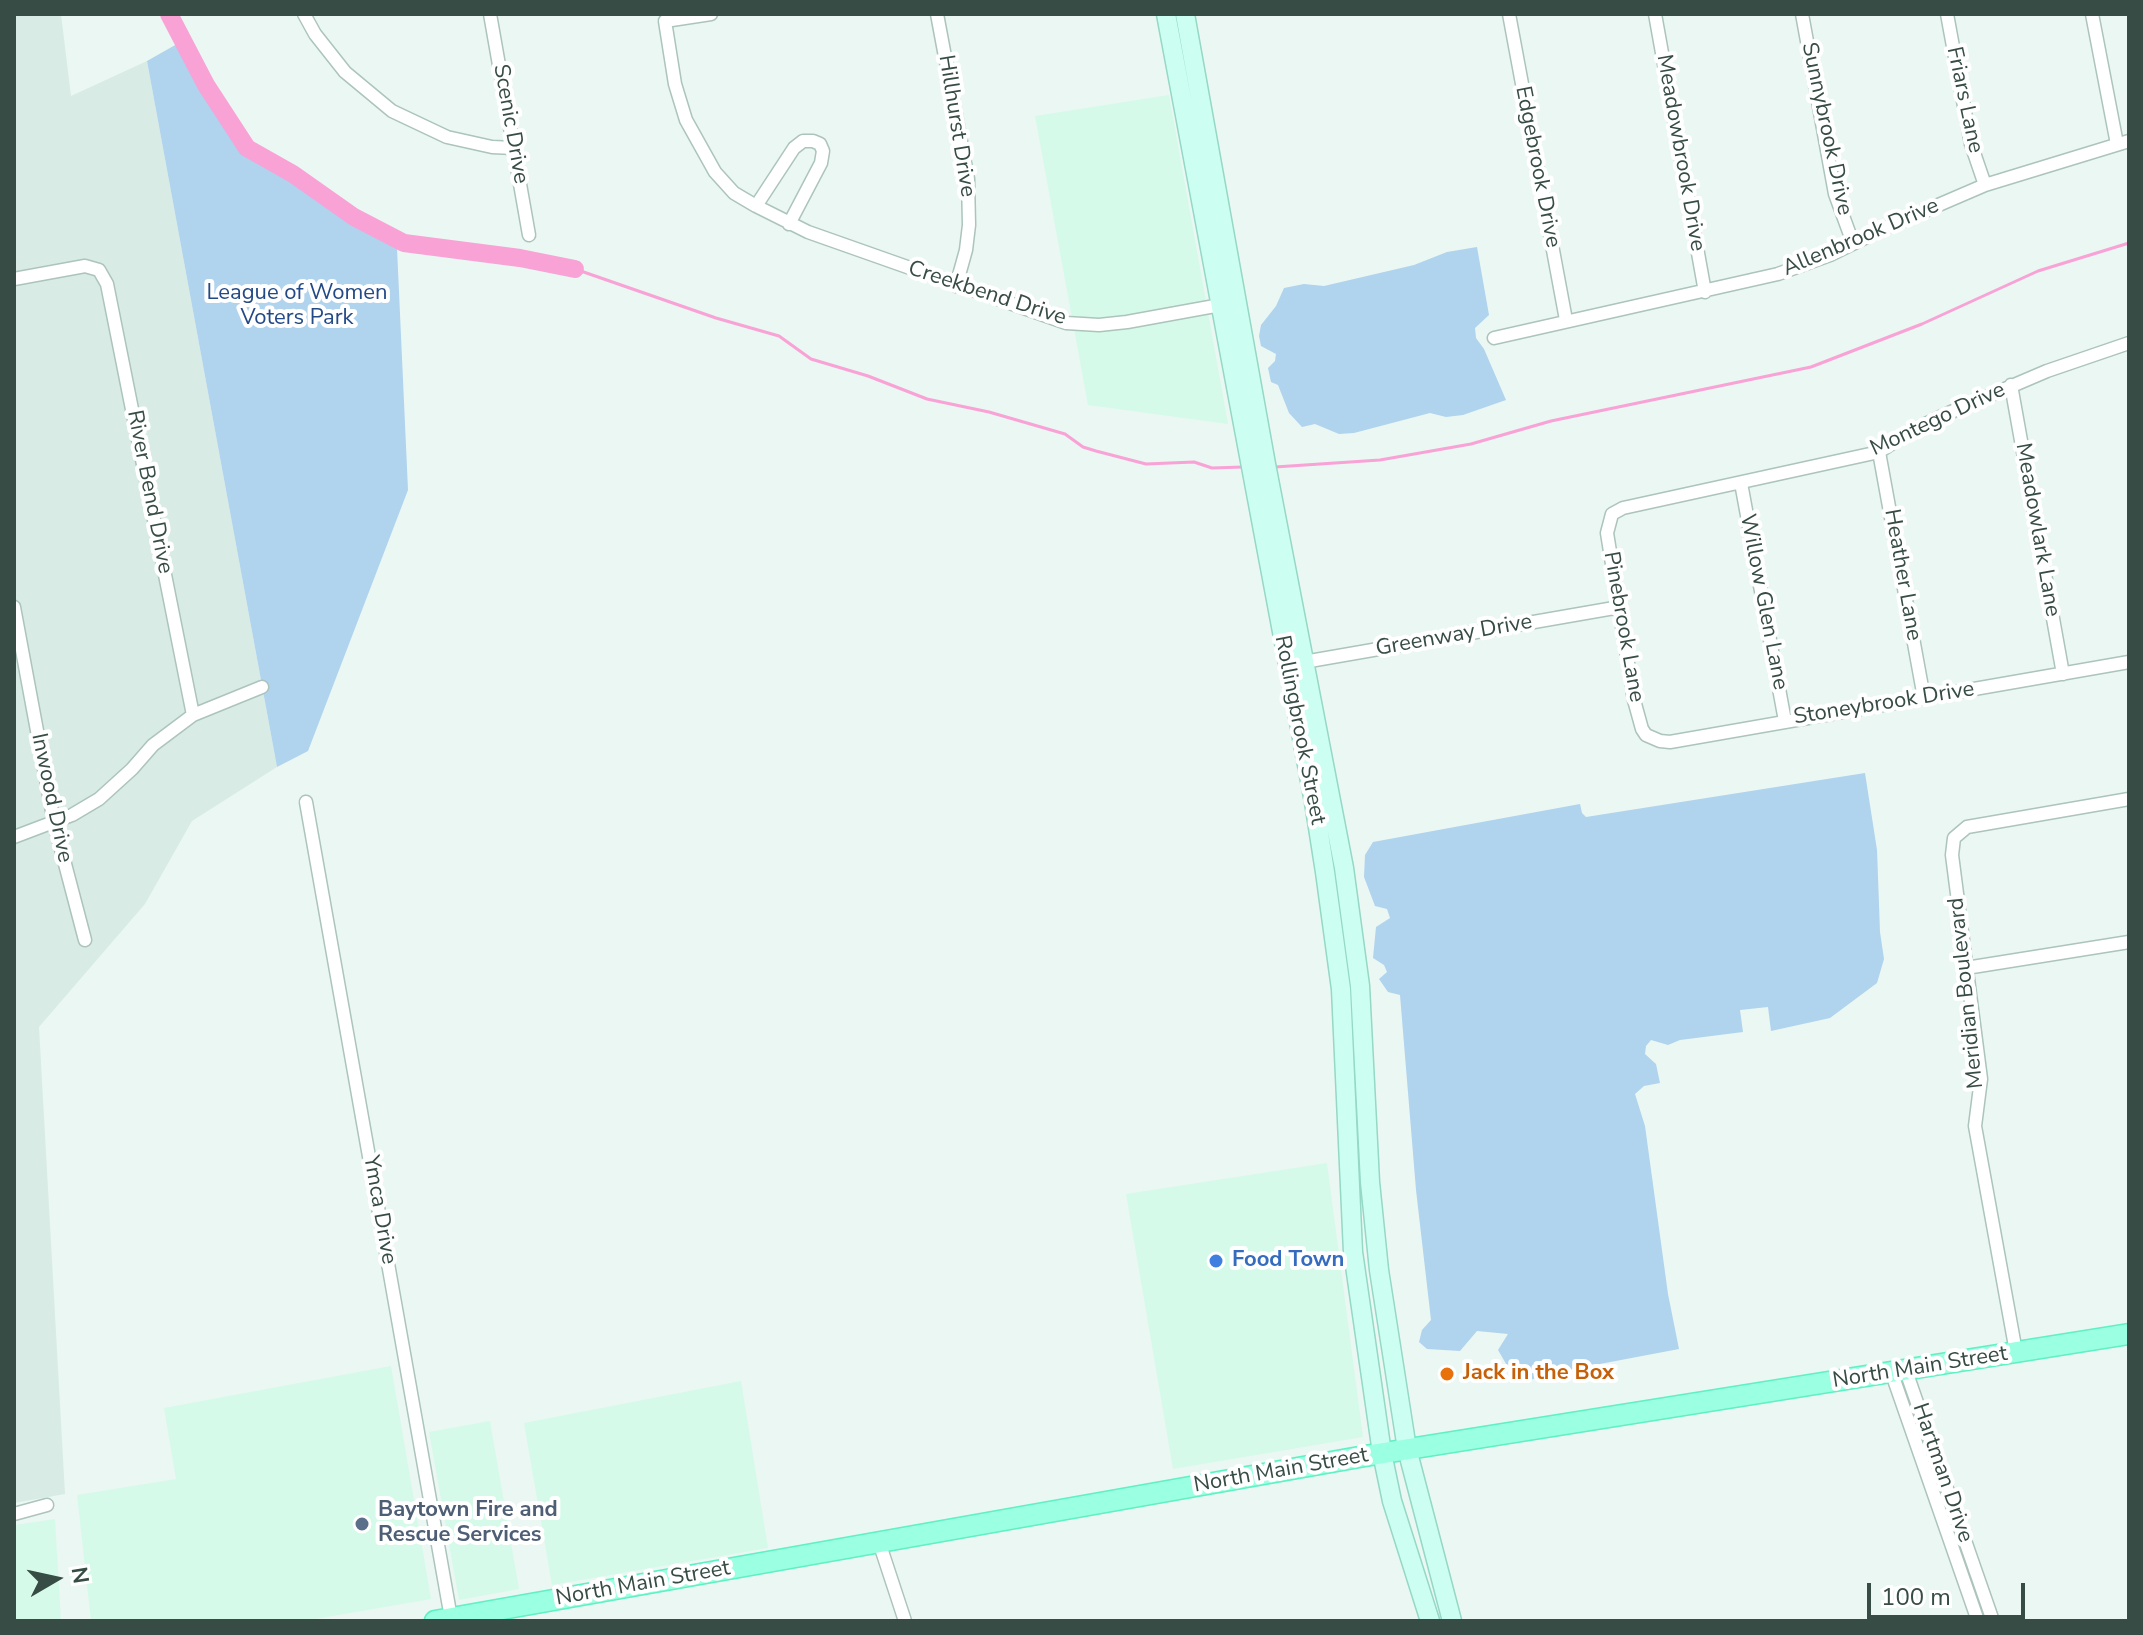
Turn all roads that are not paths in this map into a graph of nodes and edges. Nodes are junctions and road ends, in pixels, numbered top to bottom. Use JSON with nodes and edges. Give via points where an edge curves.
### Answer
{"nodes":[{"id":1,"x":304,"y":14,"type":"edge"},
{"id":2,"x":490,"y":14,"type":"edge"},
{"id":3,"x":711,"y":14,"type":"edge"},
{"id":4,"x":937,"y":14,"type":"edge"},
{"id":5,"x":1166,"y":14,"type":"edge"},
{"id":6,"x":1185,"y":14,"type":"edge"},
{"id":7,"x":1509,"y":14,"type":"edge"},
{"id":8,"x":1655,"y":14,"type":"edge"},
{"id":9,"x":1802,"y":14,"type":"edge"},
{"id":10,"x":1947,"y":14,"type":"edge"},
{"id":11,"x":2092,"y":14,"type":"edge"},
{"id":12,"x":1199,"y":137,"type":"junction"},
{"id":13,"x":2123,"y":143,"type":"edge"},
{"id":14,"x":514,"y":148,"type":"junction"},
{"id":15,"x":1985,"y":185,"type":"junction"},
{"id":16,"x":756,"y":206,"type":"junction"},
{"id":17,"x":789,"y":224,"type":"junction"},
{"id":18,"x":529,"y":235,"type":"dead end"},
{"id":19,"x":1853,"y":243,"type":"junction"},
{"id":20,"x":14,"y":279,"type":"edge"},
{"id":21,"x":956,"y":286,"type":"junction"},
{"id":22,"x":1705,"y":292,"type":"junction"},
{"id":23,"x":1228,"y":303,"type":"junction"},
{"id":24,"x":1566,"y":320,"type":"junction"},
{"id":25,"x":1494,"y":338,"type":"dead end"},
{"id":26,"x":2129,"y":343,"type":"edge"},
{"id":27,"x":2011,"y":385,"type":"junction"},
{"id":28,"x":1879,"y":452,"type":"junction"},
{"id":29,"x":1741,"y":483,"type":"junction"},
{"id":30,"x":1609,"y":524,"type":"joint"},
{"id":31,"x":14,"y":607,"type":"edge"},
{"id":32,"x":1620,"y":607,"type":"junction"},
{"id":33,"x":2129,"y":662,"type":"edge"},
{"id":34,"x":1296,"y":663,"type":"junction"},
{"id":35,"x":2063,"y":674,"type":"junction"},
{"id":36,"x":262,"y":687,"type":"dead end"},
{"id":37,"x":1924,"y":698,"type":"junction"},
{"id":38,"x":193,"y":715,"type":"junction"},
{"id":39,"x":1785,"y":721,"type":"junction"},
{"id":40,"x":1642,"y":729,"type":"joint"},
{"id":41,"x":2129,"y":799,"type":"edge"},
{"id":42,"x":306,"y":802,"type":"dead end"},
{"id":43,"x":54,"y":822,"type":"junction"},
{"id":44,"x":14,"y":837,"type":"edge"},
{"id":45,"x":85,"y":940,"type":"dead end"},
{"id":46,"x":2129,"y":942,"type":"edge"},
{"id":47,"x":1966,"y":968,"type":"junction"},
{"id":48,"x":2129,"y":1334,"type":"edge"},
{"id":49,"x":2016,"y":1352,"type":"junction"},
{"id":50,"x":1899,"y":1372,"type":"junction"},
{"id":51,"x":1407,"y":1449,"type":"junction"},
{"id":52,"x":1382,"y":1453,"type":"junction"},
{"id":53,"x":47,"y":1505,"type":"dead end"},
{"id":54,"x":14,"y":1514,"type":"edge"},
{"id":55,"x":1958,"y":1519,"type":"junction"},
{"id":56,"x":1944,"y":1524,"type":"junction"},
{"id":57,"x":879,"y":1542,"type":"junction"},
{"id":58,"x":443,"y":1620,"type":"edge"},
{"id":59,"x":905,"y":1621,"type":"edge"},
{"id":60,"x":1430,"y":1621,"type":"edge"},
{"id":61,"x":1452,"y":1621,"type":"edge"},
{"id":62,"x":1978,"y":1621,"type":"edge"},
{"id":63,"x":1993,"y":1621,"type":"edge"}],
"edges":[{"from":1,"to":14,"type":"street","via":[[345,72],[392,111],[447,137]]},
{"from":2,"to":14,"type":"street","name":"Scenic Drive"},
{"from":3,"to":16,"type":"street","name":"Creekbend Drive","via":[[665,21],[675,84],[686,120],[715,172],[734,193]]},
{"from":4,"to":21,"type":"street","name":"Hillhurst Drive","via":[[968,179],[969,225]]},
{"from":5,"to":12,"type":"main road","name":"Rollingbrook Street"},
{"from":6,"to":12,"type":"main road","name":"Rollingbrook Street"},
{"from":7,"to":24,"type":"street","name":"Edgebrook Drive"},
{"from":8,"to":22,"type":"street","name":"Meadowbrook Drive"},
{"from":9,"to":19,"type":"street","name":"Sunnybrook Drive","via":[[1835,194]]},
{"from":10,"to":15,"type":"street","name":"Friars Lane","via":[[1971,144]]},
{"from":11,"to":13,"type":"street"},
{"from":12,"to":23,"type":"main road","name":"Rollingbrook Street"},
{"from":13,"to":15,"type":"street","name":"Allenbrook Drive"},
{"from":14,"to":18,"type":"street","name":"Scenic Drive"},
{"from":15,"to":19,"type":"street","name":"Allenbrook Drive"},
{"from":16,"to":17,"type":"street","name":"Creekbend Drive"},
{"from":16,"to":17,"type":"street","via":[[794,148],[803,141],[820,144],[821,163]]},
{"from":17,"to":21,"type":"street","name":"Creekbend Drive"},
{"from":19,"to":22,"type":"street","name":"Allenbrook Drive","via":[[1778,274]]},
{"from":20,"to":38,"type":"street","name":"River Bend Drive","via":[[83,266],[99,270],[107,284]]},
{"from":21,"to":23,"type":"street","name":"Creekbend Drive","via":[[1066,323],[1127,322]]},
{"from":22,"to":24,"type":"street","name":"Allenbrook Drive"},
{"from":23,"to":34,"type":"main road","name":"Rollingbrook Street"},
{"from":24,"to":25,"type":"street","name":"Allenbrook Drive"},
{"from":26,"to":27,"type":"street","name":"Montego Drive"},
{"from":27,"to":28,"type":"street","name":"Montego Drive","via":[[1909,432]]},
{"from":27,"to":35,"type":"street","name":"Meadowlark Lane"},
{"from":28,"to":29,"type":"street","name":"Montego Drive"},
{"from":28,"to":37,"type":"street","name":"Heather Lane"},
{"from":29,"to":30,"type":"street","name":"Montego Drive","via":[[1623,508],[1612,514]]},
{"from":29,"to":39,"type":"street","name":"Willow Glen Lane"},
{"from":30,"to":32,"type":"street","name":"Pinebrook Lane"},
{"from":31,"to":43,"type":"street","name":"Inwood Drive"},
{"from":32,"to":34,"type":"street","name":"Greenway Drive"},
{"from":32,"to":40,"type":"street","name":"Pinebrook Lane"},
{"from":33,"to":35,"type":"street","name":"Stoneybrook Drive"},
{"from":34,"to":51,"type":"main road","name":"Rollingbrook Street","via":[[1344,868],[1360,986],[1379,1270]]},
{"from":34,"to":52,"type":"main road","name":"Rollingbrook Street","via":[[1341,989],[1353,1252]]},
{"from":35,"to":37,"type":"street","name":"Stoneybrook Drive"},
{"from":36,"to":38,"type":"street"},
{"from":37,"to":39,"type":"street","name":"Stoneybrook Drive"},
{"from":38,"to":43,"type":"street","via":[[153,745],[99,799]]},
{"from":39,"to":40,"type":"street","name":"Stoneybrook Drive","via":[[1670,742]]},
{"from":41,"to":47,"type":"street","name":"Meridian Boulevard","via":[[1967,827],[1954,838]]},
{"from":42,"to":58,"type":"street","name":"Ymca Drive"},
{"from":43,"to":44,"type":"street"},
{"from":43,"to":45,"type":"street","name":"Inwood Drive"},
{"from":46,"to":47,"type":"street"},
{"from":47,"to":49,"type":"street","name":"Meridian Boulevard","via":[[1981,1079],[1975,1126]]},
{"from":48,"to":49,"type":"main road","name":"North Main Street"},
{"from":49,"to":50,"type":"main road","name":"North Main Street"},
{"from":50,"to":51,"type":"main road","name":"North Main Street"},
{"from":50,"to":55,"type":"street","name":"Hartman Drive"},
{"from":50,"to":56,"type":"street","name":"Hartman Drive"},
{"from":51,"to":52,"type":"main road","name":"North Main Street"},
{"from":51,"to":61,"type":"main road","name":"Rollingbrook Street"},
{"from":52,"to":57,"type":"main road","name":"North Main Street"},
{"from":52,"to":60,"type":"main road","name":"Rollingbrook Street"},
{"from":53,"to":54,"type":"street"},
{"from":55,"to":56,"type":"street"},
{"from":55,"to":63,"type":"street","name":"Hartman Drive"},
{"from":56,"to":62,"type":"street","name":"Hartman Drive"},
{"from":57,"to":58,"type":"main road","name":"North Main Street"},
{"from":57,"to":59,"type":"street"}]}
